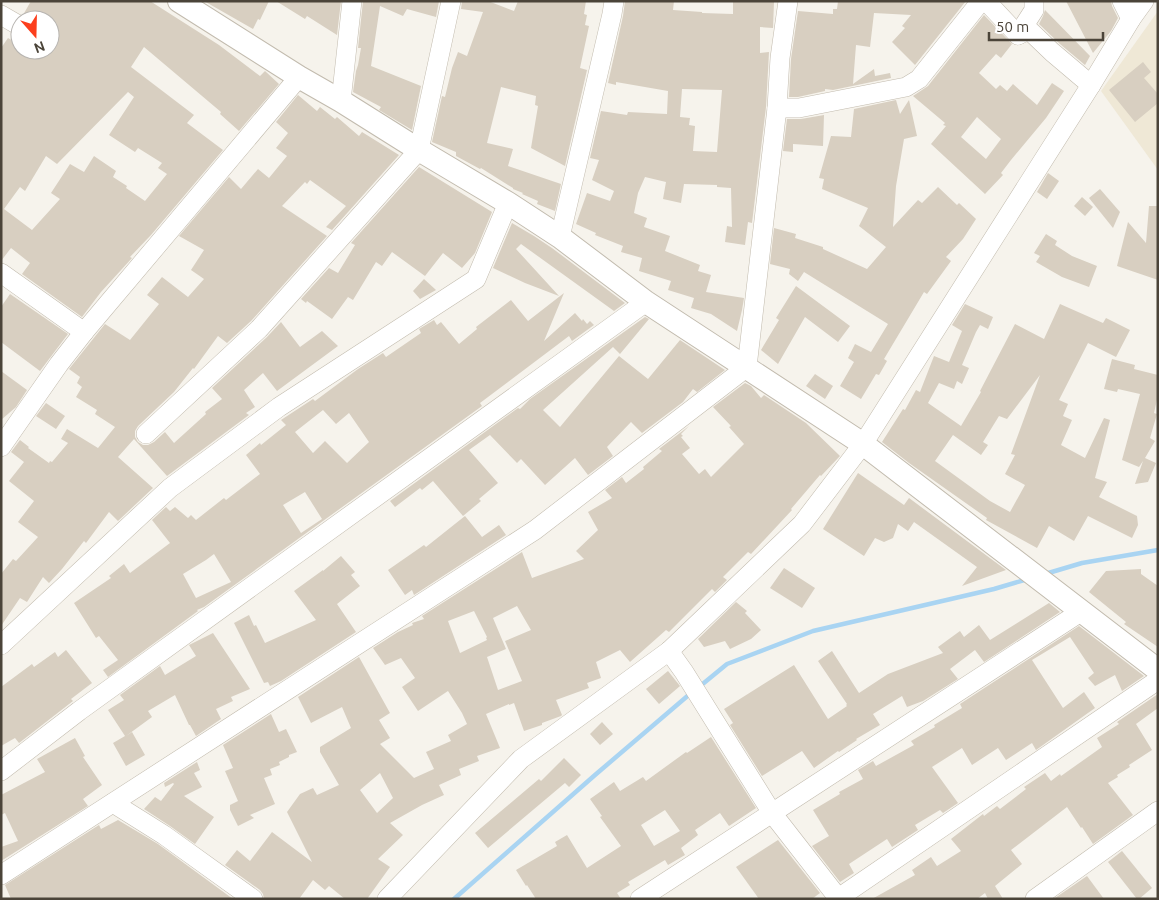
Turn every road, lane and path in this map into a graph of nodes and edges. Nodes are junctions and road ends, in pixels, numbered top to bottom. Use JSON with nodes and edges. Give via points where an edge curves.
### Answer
{"nodes":[{"id":1,"x":179,"y":1,"type":"edge"},
{"id":2,"x":352,"y":1,"type":"edge"},
{"id":3,"x":451,"y":1,"type":"edge"},
{"id":4,"x":614,"y":1,"type":"edge"},
{"id":5,"x":788,"y":1,"type":"edge"},
{"id":6,"x":981,"y":1,"type":"edge"},
{"id":7,"x":986,"y":1,"type":"edge"},
{"id":8,"x":1034,"y":1,"type":"edge"},
{"id":9,"x":1122,"y":1,"type":"edge"},
{"id":10,"x":1144,"y":1,"type":"edge"},
{"id":11,"x":1131,"y":19,"type":"junction"},
{"id":12,"x":1018,"y":35,"type":"junction"},
{"id":13,"x":299,"y":77,"type":"junction"},
{"id":14,"x":1091,"y":85,"type":"junction"},
{"id":15,"x":341,"y":101,"type":"junction"},
{"id":16,"x":777,"y":108,"type":"junction"},
{"id":17,"x":420,"y":150,"type":"junction"},
{"id":18,"x":508,"y":203,"type":"junction"},
{"id":19,"x":560,"y":237,"type":"junction"},
{"id":20,"x":1,"y":273,"type":"edge"},
{"id":21,"x":646,"y":302,"type":"junction"},
{"id":22,"x":84,"y":332,"type":"junction"},
{"id":23,"x":747,"y":367,"type":"junction"},
{"id":24,"x":146,"y":434,"type":"dead end"},
{"id":25,"x":863,"y":444,"type":"junction"},
{"id":26,"x":1,"y":447,"type":"edge"},
{"id":27,"x":1082,"y":611,"type":"junction"},
{"id":28,"x":1,"y":645,"type":"edge"},
{"id":29,"x":668,"y":651,"type":"junction"},
{"id":30,"x":1158,"y":670,"type":"edge"},
{"id":31,"x":1158,"y":680,"type":"edge"},
{"id":32,"x":1,"y":770,"type":"edge"},
{"id":33,"x":113,"y":803,"type":"junction"},
{"id":34,"x":1158,"y":811,"type":"edge"},
{"id":35,"x":772,"y":813,"type":"junction"},
{"id":36,"x":1,"y":876,"type":"edge"},
{"id":37,"x":838,"y":898,"type":"edge"},
{"id":38,"x":253,"y":899,"type":"edge"},
{"id":39,"x":387,"y":899,"type":"edge"},
{"id":40,"x":640,"y":899,"type":"edge"},
{"id":41,"x":1035,"y":899,"type":"edge"}],
"edges":[{"from":1,"to":13,"type":"street"},
{"from":2,"to":15,"type":"street"},
{"from":3,"to":17,"type":"street"},
{"from":4,"to":19,"type":"street"},
{"from":5,"to":16,"type":"street"},
{"from":6,"to":16,"type":"street","via":[[918,79],[906,87],[800,108]]},
{"from":7,"to":12,"type":"street"},
{"from":8,"to":12,"type":"street","via":[[1034,10]]},
{"from":9,"to":11,"type":"street"},
{"from":10,"to":11,"type":"street"},
{"from":11,"to":14,"type":"street"},
{"from":12,"to":14,"type":"street","via":[[1029,30]]},
{"from":13,"to":15,"type":"street"},
{"from":13,"to":22,"type":"street"},
{"from":14,"to":25,"type":"street"},
{"from":15,"to":17,"type":"street"},
{"from":16,"to":23,"type":"street"},
{"from":17,"to":18,"type":"street"},
{"from":17,"to":24,"type":"street","via":[[260,329]]},
{"from":18,"to":19,"type":"street"},
{"from":18,"to":28,"type":"street","via":[[476,279],[279,407],[170,488]]},
{"from":19,"to":21,"type":"street"},
{"from":20,"to":22,"type":"street"},
{"from":21,"to":23,"type":"street"},
{"from":21,"to":32,"type":"street"},
{"from":22,"to":26,"type":"street"},
{"from":23,"to":25,"type":"street"},
{"from":23,"to":33,"type":"street","via":[[535,530]]},
{"from":25,"to":27,"type":"street"},
{"from":25,"to":29,"type":"street","via":[[802,524]]},
{"from":27,"to":30,"type":"street"},
{"from":27,"to":35,"type":"street"},
{"from":29,"to":35,"type":"street"},
{"from":29,"to":39,"type":"street","via":[[521,759]]},
{"from":31,"to":37,"type":"street"},
{"from":33,"to":36,"type":"street"},
{"from":33,"to":38,"type":"street"},
{"from":34,"to":41,"type":"street"},
{"from":35,"to":37,"type":"street"},
{"from":35,"to":40,"type":"street"}]}
